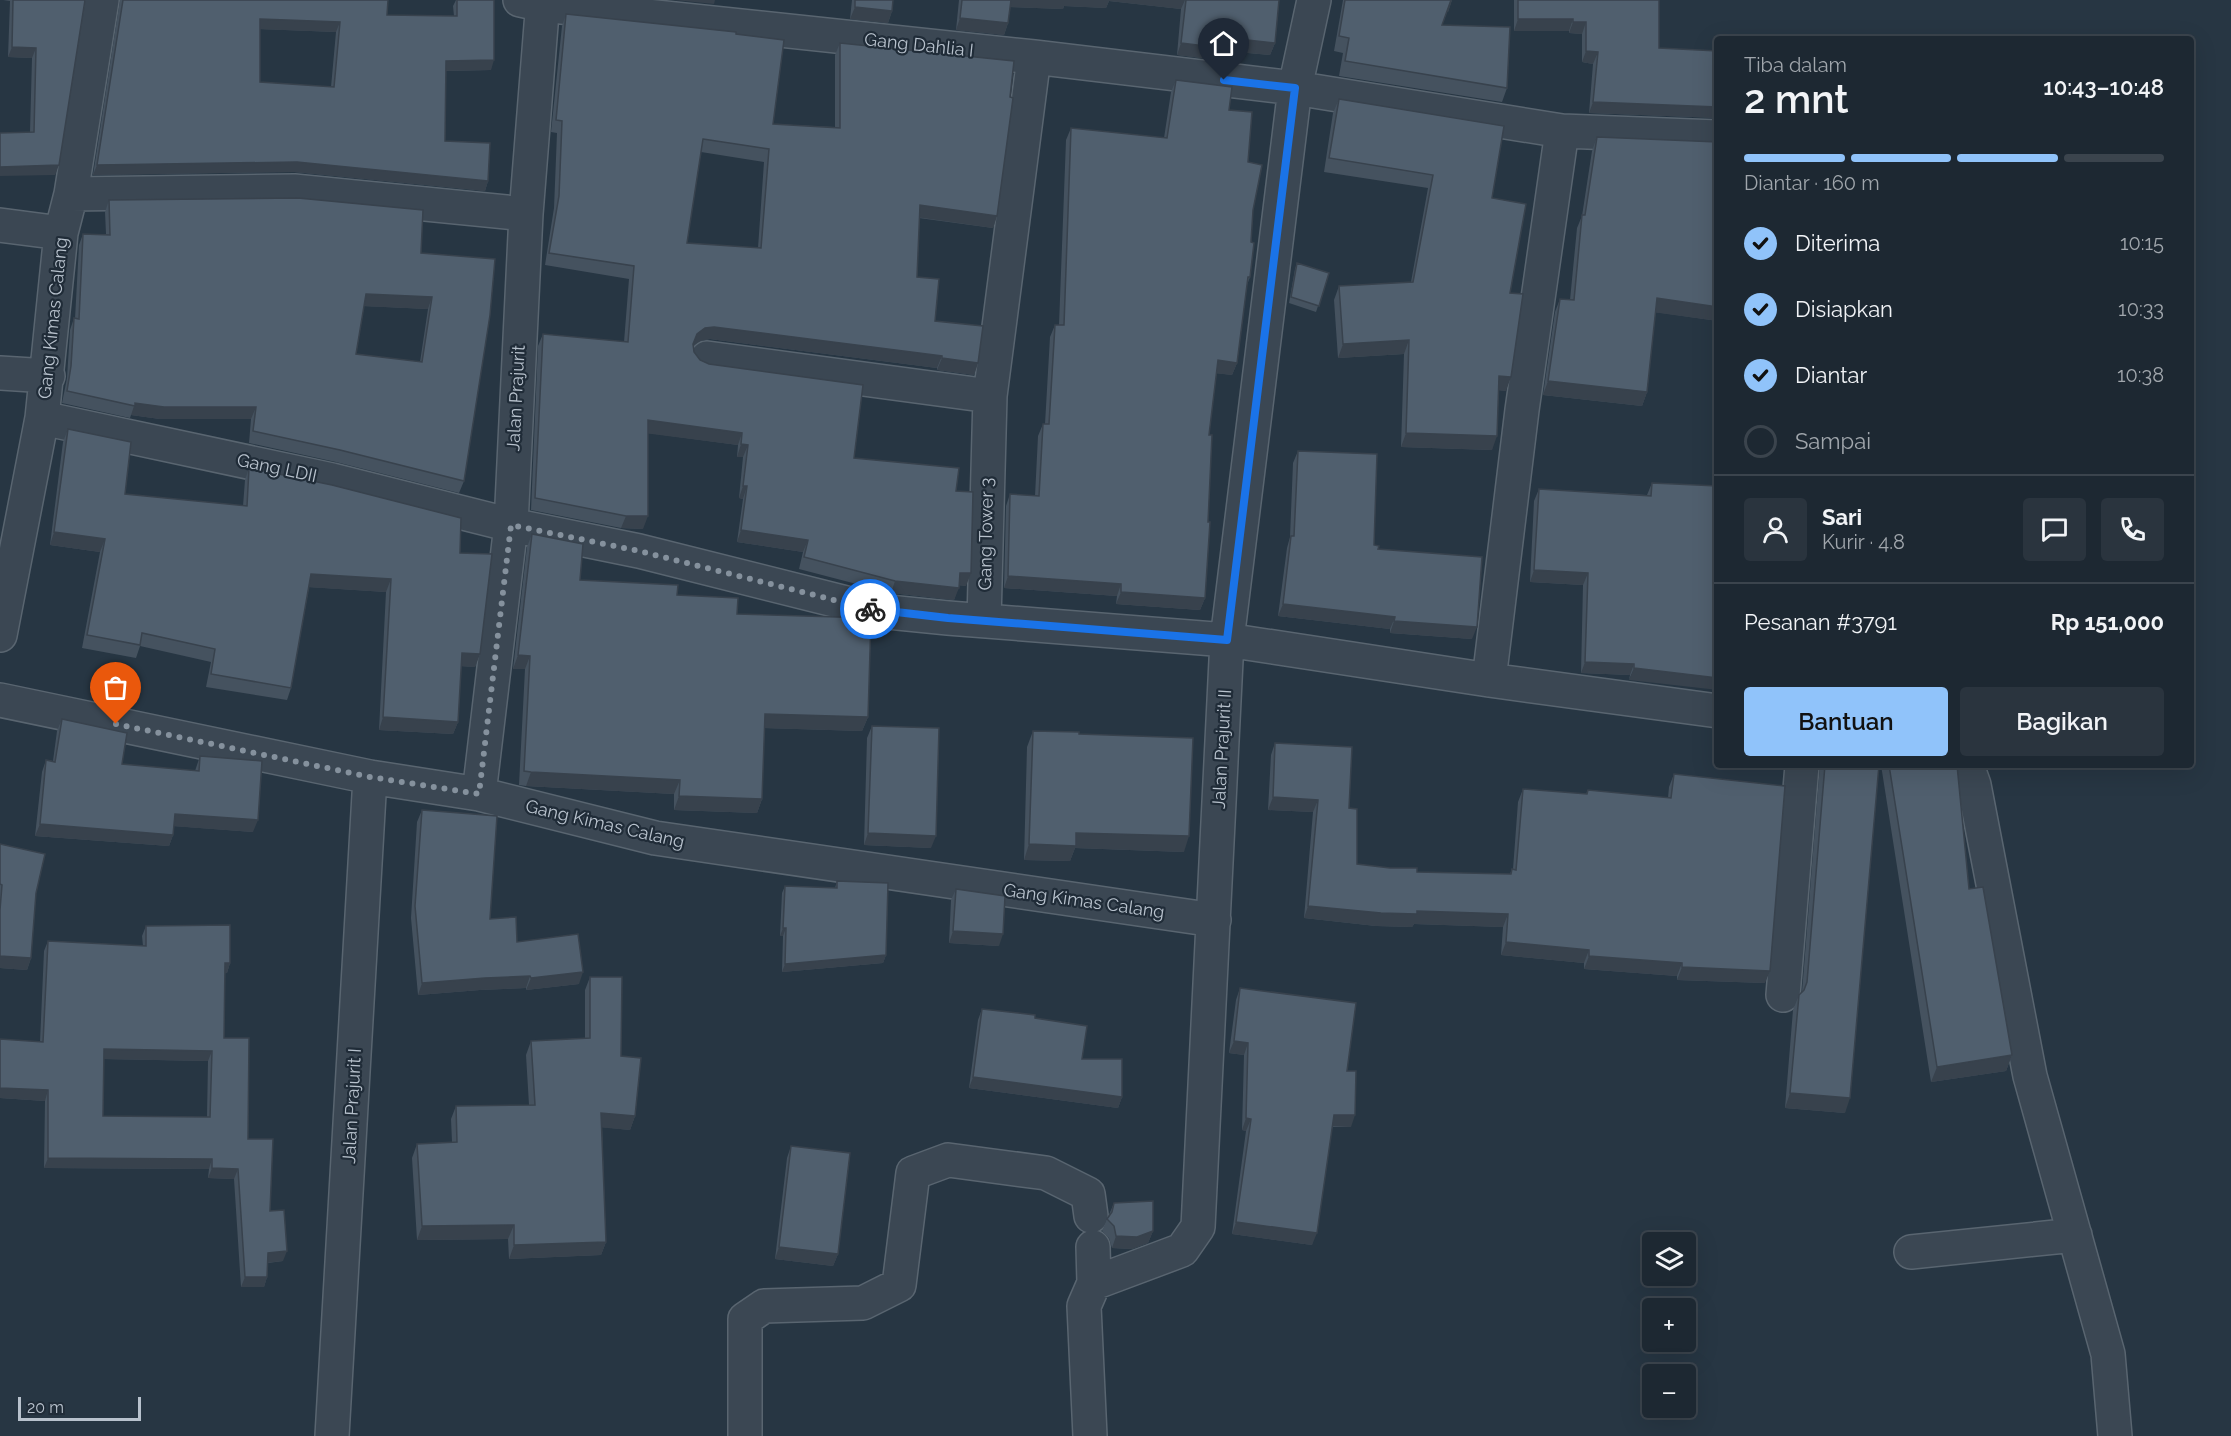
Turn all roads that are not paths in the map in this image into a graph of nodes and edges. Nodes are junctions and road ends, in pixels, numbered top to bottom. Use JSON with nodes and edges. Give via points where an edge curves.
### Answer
{"nodes":[{"id":1,"x":102,"y":0,"type":"edge"},
{"id":2,"x":1314,"y":0,"type":"edge"},
{"id":3,"x":535,"y":2,"type":"edge"},
{"id":4,"x":1034,"y":57,"type":"junction"},
{"id":5,"x":1295,"y":88,"type":"junction"},
{"id":6,"x":1562,"y":131,"type":"junction"},
{"id":7,"x":1714,"y":137,"type":"edge"},
{"id":8,"x":71,"y":194,"type":"junction"},
{"id":9,"x":526,"y":214,"type":"junction"},
{"id":10,"x":0,"y":225,"type":"edge"},
{"id":11,"x":61,"y":233,"type":"junction"},
{"id":12,"x":707,"y":358,"type":"dead end"},
{"id":13,"x":0,"y":373,"type":"edge"},
{"id":14,"x":48,"y":376,"type":"junction"},
{"id":15,"x":990,"y":396,"type":"junction"},
{"id":16,"x":42,"y":418,"type":"junction"},
{"id":17,"x":511,"y":525,"type":"junction"},
{"id":18,"x":984,"y":620,"type":"junction"},
{"id":19,"x":0,"y":635,"type":"edge"},
{"id":20,"x":1227,"y":640,"type":"junction"},
{"id":21,"x":1489,"y":680,"type":"junction"},
{"id":22,"x":0,"y":700,"type":"edge"},
{"id":23,"x":1714,"y":710,"type":"edge"},
{"id":24,"x":1802,"y":768,"type":"edge"},
{"id":25,"x":1968,"y":768,"type":"edge"},
{"id":26,"x":370,"y":777,"type":"junction"},
{"id":27,"x":479,"y":794,"type":"junction"},
{"id":28,"x":1214,"y":920,"type":"junction"},
{"id":29,"x":1783,"y":994,"type":"dead end"},
{"id":30,"x":2075,"y":1235,"type":"junction"},
{"id":31,"x":1911,"y":1252,"type":"dead end"},
{"id":32,"x":1094,"y":1283,"type":"junction"},
{"id":33,"x":332,"y":1436,"type":"edge"},
{"id":34,"x":745,"y":1436,"type":"edge"},
{"id":35,"x":1090,"y":1436,"type":"edge"},
{"id":36,"x":2115,"y":1436,"type":"edge"}],
"edges":[{"from":1,"to":8,"type":"street","name":"Gang Kimas Calang"},
{"from":2,"to":5,"type":"street","name":"Jalan Prajurit II"},
{"from":3,"to":4,"type":"street","name":"Gang Dahlia I"},
{"from":3,"to":9,"type":"street","name":"Jalan Prajurit"},
{"from":4,"to":5,"type":"street","name":"Gang Dahlia I"},
{"from":4,"to":15,"type":"street","name":"Gang Tower 3"},
{"from":5,"to":6,"type":"street","name":"Gang Dahlia I"},
{"from":5,"to":20,"type":"street","name":"Jalan Prajurit II"},
{"from":6,"to":7,"type":"street","name":"Gang Dahlia I"},
{"from":6,"to":21,"type":"street"},
{"from":8,"to":9,"type":"street","via":[[294,191]]},
{"from":8,"to":11,"type":"street","name":"Gang Kimas Calang"},
{"from":9,"to":17,"type":"street","name":"Jalan Prajurit"},
{"from":10,"to":11,"type":"street"},
{"from":11,"to":14,"type":"street","name":"Gang Kimas Calang"},
{"from":12,"to":15,"type":"street"},
{"from":13,"to":14,"type":"street"},
{"from":14,"to":16,"type":"street","name":"Gang Kimas Calang"},
{"from":15,"to":18,"type":"street","name":"Gang Tower 3"},
{"from":16,"to":17,"type":"street","name":"Gang LDII","via":[[332,480]]},
{"from":16,"to":19,"type":"street","name":"Gang Kimas Calang"},
{"from":17,"to":18,"type":"street","via":[[639,551],[878,611]]},
{"from":17,"to":27,"type":"street","name":"Jalan Prajurit"},
{"from":18,"to":20,"type":"street"},
{"from":20,"to":21,"type":"street"},
{"from":20,"to":28,"type":"street","name":"Jalan Prajurit II"},
{"from":21,"to":23,"type":"street"},
{"from":22,"to":26,"type":"street","name":"Gang Kimas Calang"},
{"from":24,"to":29,"type":"street"},
{"from":25,"to":30,"type":"street","via":[[2031,1076]]},
{"from":26,"to":27,"type":"street","name":"Gang Kimas Calang"},
{"from":26,"to":33,"type":"street","name":"Jalan Prajurit I"},
{"from":27,"to":28,"type":"street","name":"Gang Kimas Calang","via":[[655,838]]},
{"from":28,"to":32,"type":"street","name":"Jalan Prajurit II","via":[[1198,1227],[1182,1250]]},
{"from":30,"to":31,"type":"street"},
{"from":30,"to":36,"type":"street","via":[[2108,1354]]},
{"from":32,"to":34,"type":"street","via":[[1088,1194],[1046,1173],[948,1160],[913,1173],[899,1284],[863,1303],[764,1306],[745,1319]]},
{"from":32,"to":35,"type":"street","via":[[1084,1306]]}]}
